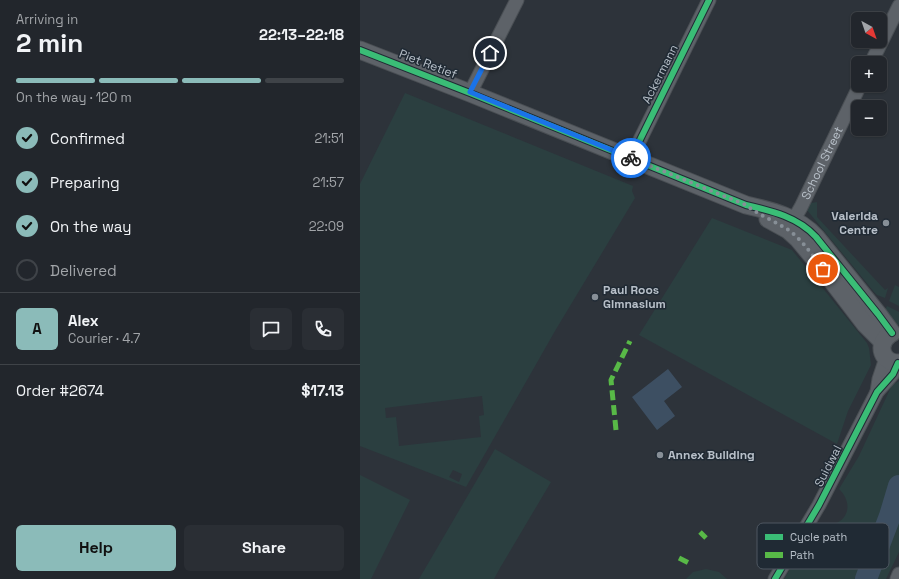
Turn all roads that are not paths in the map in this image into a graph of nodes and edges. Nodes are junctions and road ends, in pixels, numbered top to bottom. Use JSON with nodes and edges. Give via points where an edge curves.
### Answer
{"nodes":[{"id":1,"x":517,"y":0,"type":"edge"},
{"id":2,"x":710,"y":0,"type":"edge"},
{"id":3,"x":899,"y":6,"type":"edge"},
{"id":4,"x":360,"y":50,"type":"edge"},
{"id":5,"x":874,"y":56,"type":"edge"},
{"id":6,"x":470,"y":92,"type":"junction"},
{"id":7,"x":857,"y":92,"type":"edge"},
{"id":8,"x":631,"y":158,"type":"junction"},
{"id":9,"x":791,"y":225,"type":"junction"},
{"id":10,"x":893,"y":349,"type":"edge"},
{"id":11,"x":809,"y":523,"type":"edge"},
{"id":12,"x":782,"y":569,"type":"edge"},
{"id":13,"x":899,"y":574,"type":"edge"},
{"id":14,"x":776,"y":579,"type":"edge"},
{"id":15,"x":897,"y":579,"type":"edge"}],
"edges":[{"from":1,"to":6,"type":"street"},
{"from":2,"to":8,"type":"street","name":"Ackermann"},
{"from":3,"to":5,"type":"street"},
{"from":4,"to":6,"type":"street","name":"Piet Retief"},
{"from":6,"to":8,"type":"street","name":"Piet Retief"},
{"from":7,"to":9,"type":"street","name":"School Street"},
{"from":8,"to":9,"type":"street","name":"Piet Retief","via":[[746,205],[759,215]]},
{"from":9,"to":10,"type":"street","name":"Piet Retief","via":[[798,239],[865,324]]},
{"from":10,"to":11,"type":"street","name":"Suidwal","via":[[893,374],[877,392]]},
{"from":12,"to":14,"type":"street","name":"Suidwal"},
{"from":13,"to":15,"type":"street"}]}
